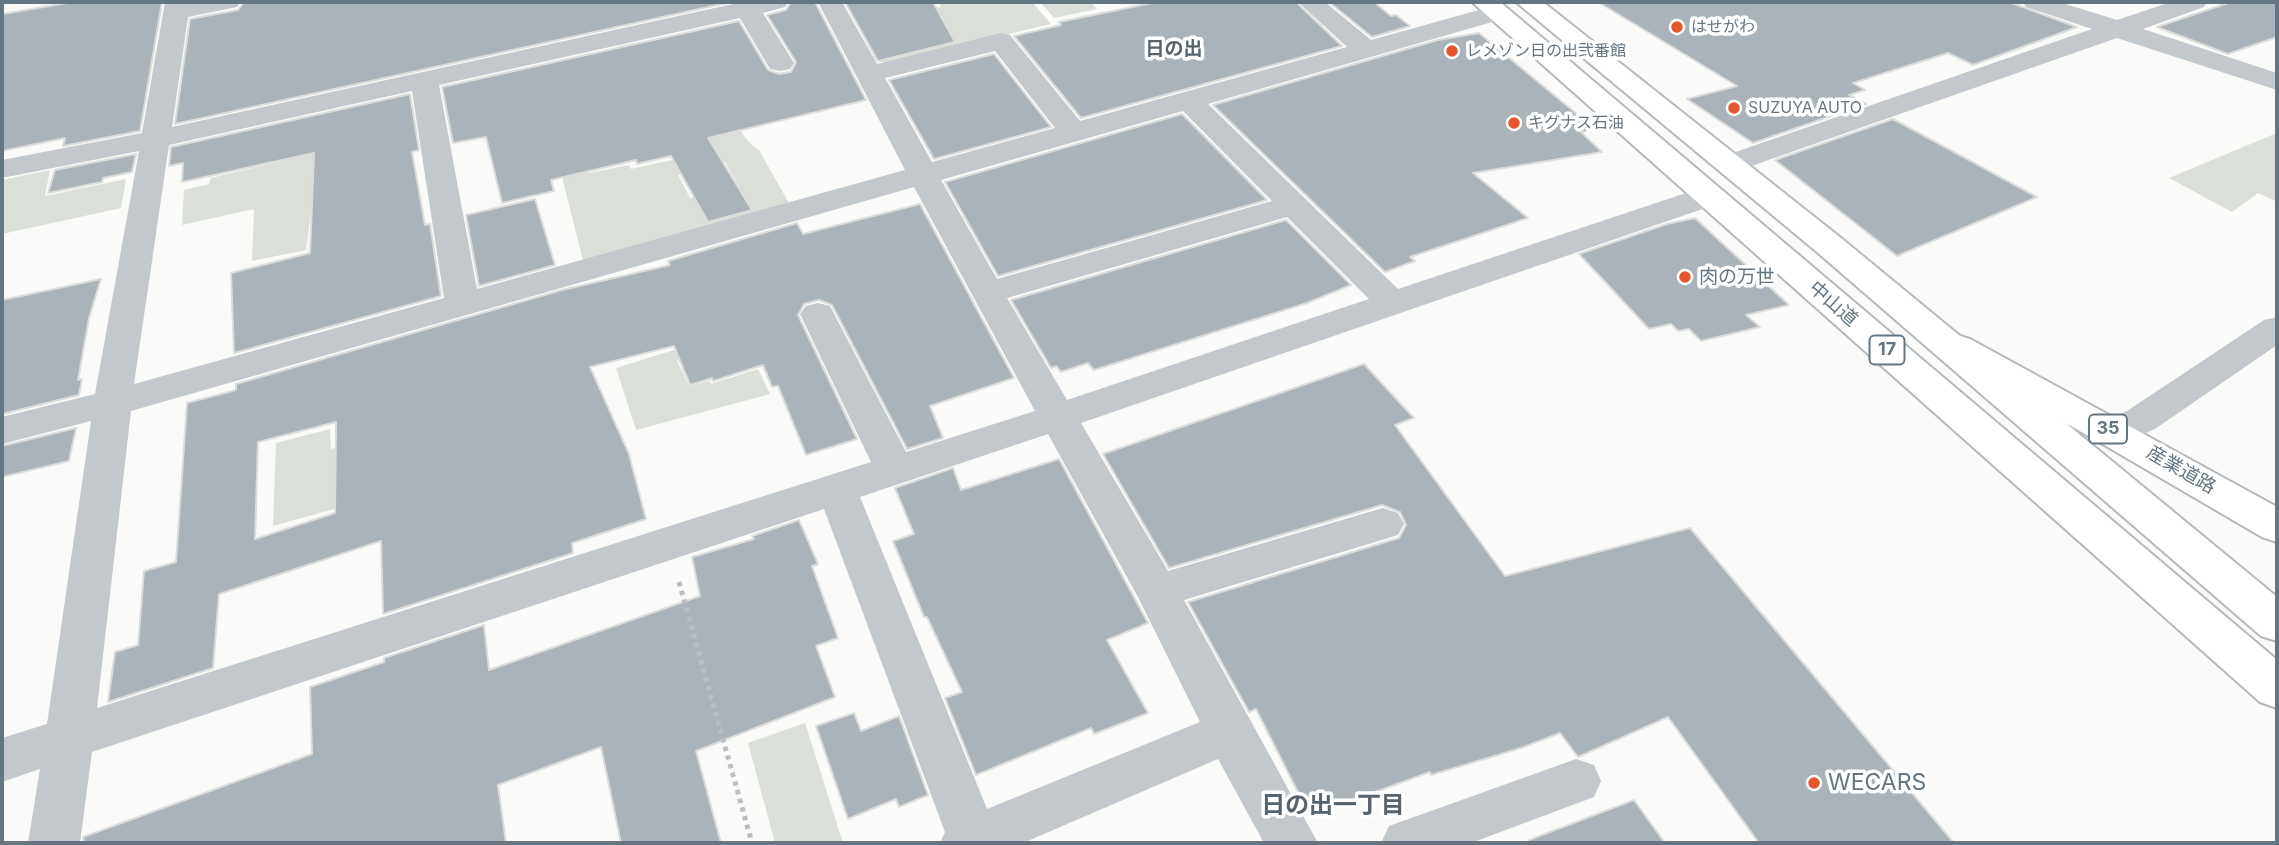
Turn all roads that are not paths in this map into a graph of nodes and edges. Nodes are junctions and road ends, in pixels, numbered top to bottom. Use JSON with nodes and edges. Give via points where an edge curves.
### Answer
{"nodes":[{"id":1,"x":228,"y":2,"type":"edge"},
{"id":2,"x":776,"y":2,"type":"edge"},
{"id":3,"x":830,"y":2,"type":"edge"},
{"id":4,"x":1310,"y":2,"type":"edge"},
{"id":5,"x":2035,"y":2,"type":"edge"},
{"id":6,"x":2195,"y":2,"type":"edge"},
{"id":7,"x":1516,"y":4,"type":"edge"},
{"id":8,"x":177,"y":7,"type":"edge"},
{"id":9,"x":747,"y":8,"type":"junction"},
{"id":10,"x":2118,"y":29,"type":"junction"},
{"id":11,"x":1365,"y":50,"type":"junction"},
{"id":12,"x":780,"y":63,"type":"dead end"},
{"id":13,"x":868,"y":74,"type":"junction"},
{"id":14,"x":424,"y":80,"type":"junction"},
{"id":15,"x":2277,"y":82,"type":"edge"},
{"id":16,"x":1188,"y":100,"type":"junction"},
{"id":17,"x":1074,"y":133,"type":"junction"},
{"id":18,"x":157,"y":139,"type":"junction"},
{"id":19,"x":1729,"y":164,"type":"junction"},
{"id":20,"x":2,"y":169,"type":"edge"},
{"id":21,"x":924,"y":175,"type":"junction"},
{"id":22,"x":1709,"y":196,"type":"junction"},
{"id":23,"x":1293,"y":205,"type":"junction"},
{"id":24,"x":987,"y":293,"type":"junction"},
{"id":25,"x":463,"y":305,"type":"junction"},
{"id":26,"x":1394,"y":305,"type":"junction"},
{"id":27,"x":818,"y":314,"type":"dead end"},
{"id":28,"x":2277,"y":328,"type":"edge"},
{"id":29,"x":1937,"y":336,"type":"junction"},
{"id":30,"x":113,"y":403,"type":"junction"},
{"id":31,"x":1058,"y":417,"type":"junction"},
{"id":32,"x":2,"y":430,"type":"edge"},
{"id":33,"x":2115,"y":433,"type":"junction"},
{"id":34,"x":895,"y":470,"type":"junction"},
{"id":35,"x":837,"y":489,"type":"junction"},
{"id":36,"x":1383,"y":524,"type":"dead end"},
{"id":37,"x":2277,"y":526,"type":"edge"},
{"id":38,"x":1157,"y":591,"type":"junction"},
{"id":39,"x":2277,"y":623,"type":"edge"},
{"id":40,"x":2277,"y":688,"type":"edge"},
{"id":41,"x":1229,"y":732,"type":"junction"},
{"id":42,"x":71,"y":739,"type":"junction"},
{"id":43,"x":2,"y":760,"type":"edge"},
{"id":44,"x":1576,"y":781,"type":"dead end"},
{"id":45,"x":970,"y":842,"type":"edge"},
{"id":46,"x":54,"y":843,"type":"edge"},
{"id":47,"x":1292,"y":843,"type":"edge"},
{"id":48,"x":1407,"y":843,"type":"edge"}],
"edges":[{"from":1,"to":8,"type":"street"},
{"from":2,"to":9,"type":"street"},
{"from":3,"to":13,"type":"street"},
{"from":4,"to":11,"type":"street"},
{"from":5,"to":10,"type":"street"},
{"from":6,"to":10,"type":"street"},
{"from":7,"to":11,"type":"street"},
{"from":7,"to":19,"type":"main road","number":"17"},
{"from":7,"to":22,"type":"main road","name":"中山道","number":"17"},
{"from":8,"to":18,"type":"street"},
{"from":9,"to":12,"type":"street"},
{"from":9,"to":14,"type":"street"},
{"from":10,"to":15,"type":"street"},
{"from":10,"to":19,"type":"street"},
{"from":11,"to":16,"type":"street"},
{"from":13,"to":17,"type":"street","via":[[1001,41]]},
{"from":13,"to":21,"type":"street"},
{"from":14,"to":18,"type":"street"},
{"from":14,"to":25,"type":"street"},
{"from":16,"to":17,"type":"street"},
{"from":16,"to":23,"type":"street"},
{"from":17,"to":21,"type":"street"},
{"from":18,"to":20,"type":"street"},
{"from":18,"to":30,"type":"street"},
{"from":19,"to":29,"type":"main road","number":"17"},
{"from":21,"to":24,"type":"street"},
{"from":21,"to":25,"type":"street"},
{"from":22,"to":26,"type":"street"},
{"from":22,"to":40,"type":"main road","name":"中山道","number":"17"},
{"from":23,"to":24,"type":"street"},
{"from":23,"to":26,"type":"street"},
{"from":24,"to":31,"type":"street"},
{"from":25,"to":30,"type":"street"},
{"from":26,"to":31,"type":"street"},
{"from":27,"to":34,"type":"street"},
{"from":28,"to":33,"type":"street"},
{"from":29,"to":33,"type":"main road","name":"産業道路","number":"35"},
{"from":29,"to":39,"type":"main road","number":"17"},
{"from":30,"to":32,"type":"street"},
{"from":30,"to":42,"type":"street"},
{"from":31,"to":34,"type":"street"},
{"from":31,"to":38,"type":"street"},
{"from":33,"to":37,"type":"main road","name":"産業道路","number":"35"},
{"from":34,"to":35,"type":"street"},
{"from":35,"to":42,"type":"street"},
{"from":35,"to":45,"type":"street"},
{"from":36,"to":38,"type":"street"},
{"from":38,"to":41,"type":"street"},
{"from":41,"to":45,"type":"street"},
{"from":41,"to":47,"type":"street"},
{"from":42,"to":43,"type":"street"},
{"from":42,"to":46,"type":"street"},
{"from":44,"to":48,"type":"street"}]}
